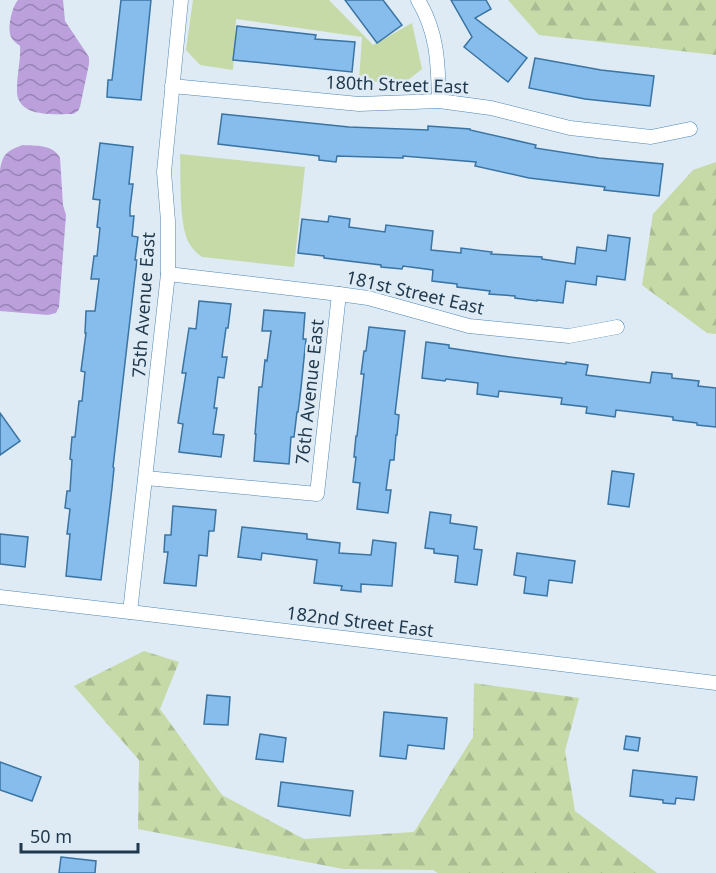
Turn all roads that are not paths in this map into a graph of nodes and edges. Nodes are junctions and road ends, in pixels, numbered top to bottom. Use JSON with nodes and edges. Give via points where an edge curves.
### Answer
{"nodes":[{"id":1,"x":181,"y":0,"type":"edge"},
{"id":2,"x":418,"y":0,"type":"edge"},
{"id":3,"x":172,"y":86,"type":"junction"},
{"id":4,"x":439,"y":101,"type":"junction"},
{"id":5,"x":690,"y":129,"type":"dead end"},
{"id":6,"x":168,"y":274,"type":"junction"},
{"id":7,"x":339,"y":294,"type":"junction"},
{"id":8,"x":617,"y":327,"type":"dead end"},
{"id":9,"x":146,"y":478,"type":"junction"},
{"id":10,"x":0,"y":597,"type":"edge"},
{"id":11,"x":130,"y":612,"type":"junction"},
{"id":12,"x":716,"y":683,"type":"edge"}],
"edges":[{"from":1,"to":3,"type":"street","name":"75th Avenue East"},
{"from":2,"to":4,"type":"street","via":[[435,40]]},
{"from":3,"to":4,"type":"street","name":"180th Street East","via":[[359,104]]},
{"from":3,"to":6,"type":"street","name":"75th Avenue East","via":[[164,172]]},
{"from":4,"to":5,"type":"street","name":"180th Street East","via":[[604,132],[651,137]]},
{"from":6,"to":7,"type":"street","name":"181st Street East"},
{"from":6,"to":9,"type":"street","name":"75th Avenue East"},
{"from":7,"to":8,"type":"street","name":"181st Street East","via":[[368,298],[469,326],[569,336]]},
{"from":7,"to":9,"type":"street","name":"76th Avenue East","via":[[317,494]]},
{"from":9,"to":11,"type":"street","name":"75th Avenue East"},
{"from":10,"to":11,"type":"street","name":"182nd Street East"},
{"from":11,"to":12,"type":"street","name":"182nd Street East"}]}
